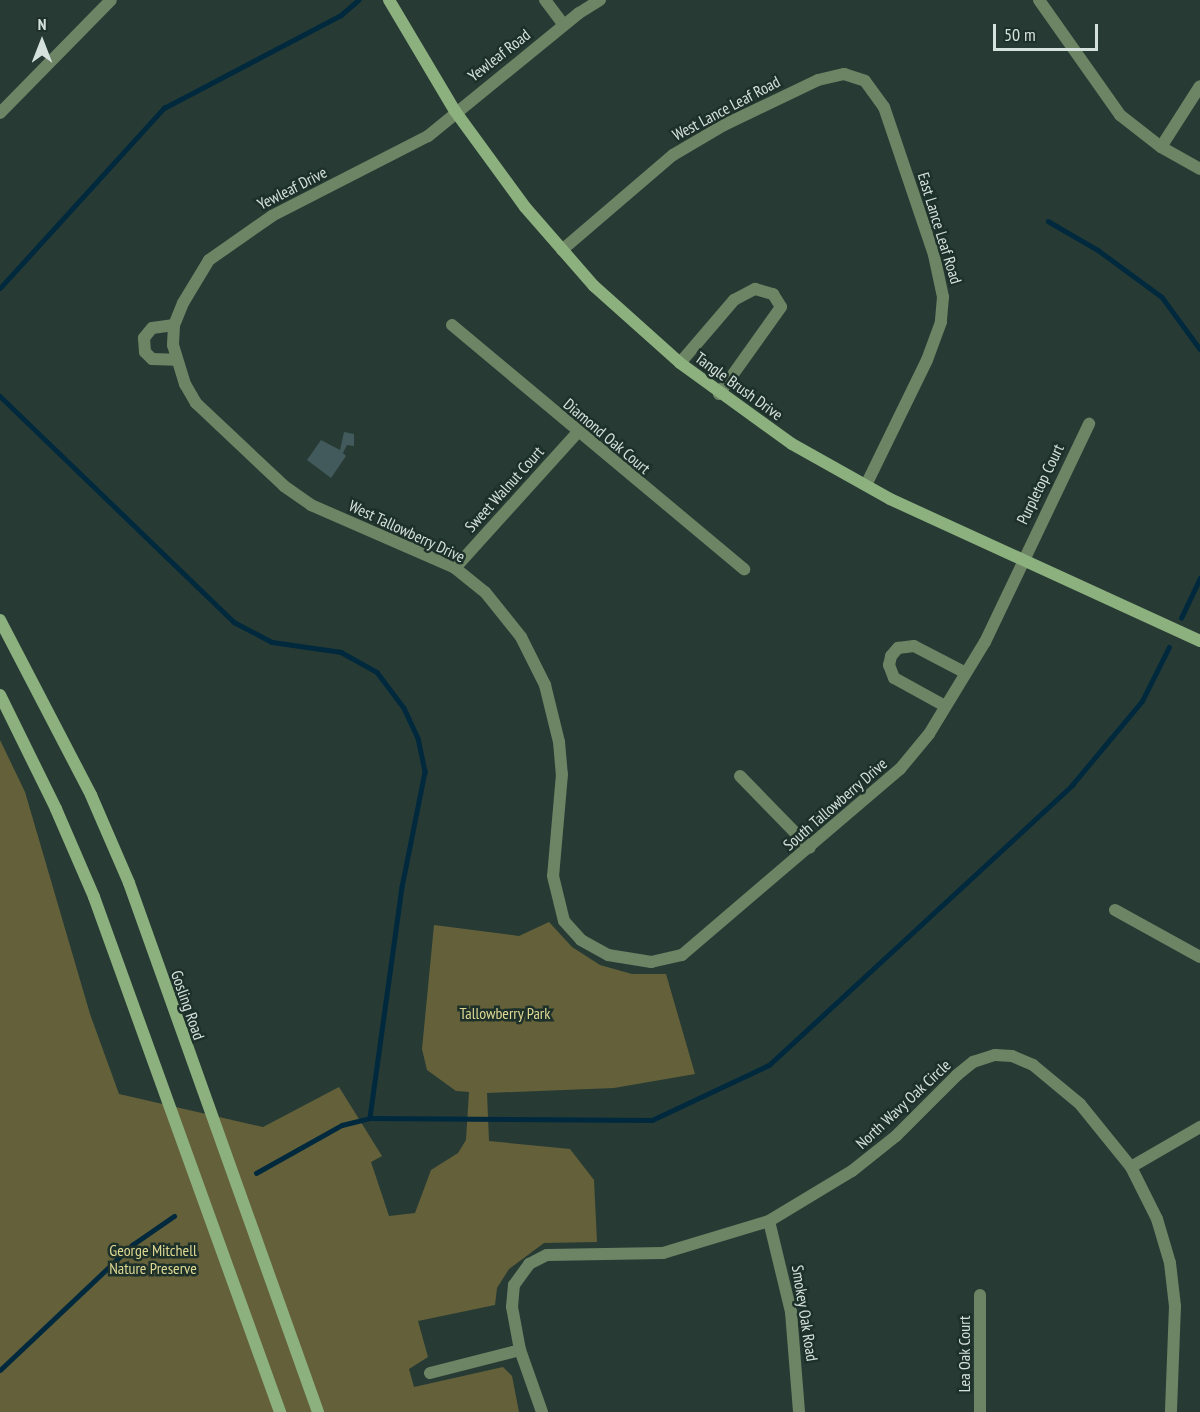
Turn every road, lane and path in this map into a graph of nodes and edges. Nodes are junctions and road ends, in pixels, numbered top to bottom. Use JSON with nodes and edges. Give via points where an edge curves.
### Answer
{"nodes":[{"id":1,"x":111,"y":0,"type":"edge"},
{"id":2,"x":389,"y":0,"type":"edge"},
{"id":3,"x":545,"y":0,"type":"edge"},
{"id":4,"x":600,"y":0,"type":"edge"},
{"id":5,"x":1039,"y":0,"type":"edge"},
{"id":6,"x":564,"y":25,"type":"junction"},
{"id":7,"x":865,"y":81,"type":"joint"},
{"id":8,"x":1200,"y":86,"type":"edge"},
{"id":9,"x":455,"y":111,"type":"junction"},
{"id":10,"x":0,"y":113,"type":"edge"},
{"id":11,"x":1161,"y":147,"type":"junction"},
{"id":12,"x":1200,"y":169,"type":"edge"},
{"id":13,"x":562,"y":249,"type":"junction"},
{"id":14,"x":174,"y":325,"type":"junction"},
{"id":15,"x":452,"y":325,"type":"dead end"},
{"id":16,"x":173,"y":345,"type":"joint"},
{"id":17,"x":175,"y":360,"type":"junction"},
{"id":18,"x":680,"y":363,"type":"junction"},
{"id":19,"x":719,"y":394,"type":"junction"},
{"id":20,"x":1089,"y":424,"type":"dead end"},
{"id":21,"x":577,"y":433,"type":"junction"},
{"id":22,"x":866,"y":485,"type":"junction"},
{"id":23,"x":1021,"y":559,"type":"junction"},
{"id":24,"x":455,"y":568,"type":"junction"},
{"id":25,"x":744,"y":569,"type":"dead end"},
{"id":26,"x":0,"y":620,"type":"edge"},
{"id":27,"x":1200,"y":641,"type":"edge"},
{"id":28,"x":964,"y":672,"type":"junction"},
{"id":29,"x":0,"y":695,"type":"edge"},
{"id":30,"x":945,"y":706,"type":"junction"},
{"id":31,"x":740,"y":776,"type":"dead end"},
{"id":32,"x":810,"y":848,"type":"junction"},
{"id":33,"x":1115,"y":910,"type":"dead end"},
{"id":34,"x":689,"y":951,"type":"joint"},
{"id":35,"x":1200,"y":957,"type":"edge"},
{"id":36,"x":1200,"y":1126,"type":"edge"},
{"id":37,"x":1131,"y":1167,"type":"junction"},
{"id":38,"x":769,"y":1221,"type":"junction"},
{"id":39,"x":980,"y":1295,"type":"dead end"},
{"id":40,"x":520,"y":1350,"type":"junction"},
{"id":41,"x":430,"y":1373,"type":"dead end"},
{"id":42,"x":540,"y":1410,"type":"edge"},
{"id":43,"x":280,"y":1412,"type":"edge"},
{"id":44,"x":318,"y":1412,"type":"edge"},
{"id":45,"x":799,"y":1412,"type":"edge"},
{"id":46,"x":981,"y":1412,"type":"edge"},
{"id":47,"x":1171,"y":1412,"type":"edge"}],
"edges":[{"from":1,"to":10,"type":"street"},
{"from":2,"to":9,"type":"main road","name":"Tangle Brush Drive"},
{"from":3,"to":6,"type":"street"},
{"from":4,"to":6,"type":"street","name":"Yewleaf Road"},
{"from":5,"to":11,"type":"street","via":[[1105,97],[1120,115]]},
{"from":6,"to":9,"type":"street","name":"Yewleaf Road"},
{"from":7,"to":13,"type":"street","name":"West Lance Leaf Road","via":[[844,74],[818,80],[715,130],[673,155]]},
{"from":7,"to":22,"type":"street","name":"East Lance Leaf Road","via":[[884,107],[934,255],[943,297],[941,322],[927,360]]},
{"from":8,"to":11,"type":"street"},
{"from":9,"to":13,"type":"main road","name":"Tangle Brush Drive"},
{"from":9,"to":14,"type":"street","name":"Yewleaf Drive","via":[[428,136],[245,231],[209,260],[193,281]]},
{"from":11,"to":12,"type":"street"},
{"from":13,"to":18,"type":"main road","name":"Tangle Brush Drive","via":[[627,318]]},
{"from":14,"to":16,"type":"street","name":"Yewleaf Drive"},
{"from":14,"to":17,"type":"street","via":[[152,328],[144,338],[145,352],[152,359]]},
{"from":15,"to":21,"type":"street","name":"Diamond Oak Court"},
{"from":16,"to":17,"type":"street","name":"West Tallowberry Drive"},
{"from":17,"to":24,"type":"street","name":"West Tallowberry Drive","via":[[196,403],[284,486],[311,505]]},
{"from":18,"to":19,"type":"main road","name":"Tangle Brush Drive"},
{"from":18,"to":19,"type":"street","via":[[734,300],[755,289],[773,294],[780,307]]},
{"from":19,"to":22,"type":"main road","name":"Tangle Brush Drive","via":[[792,444]]},
{"from":20,"to":23,"type":"street","name":"Purpletop Court"},
{"from":21,"to":24,"type":"street","name":"Sweet Walnut Court"},
{"from":21,"to":25,"type":"street","name":"Diamond Oak Court"},
{"from":22,"to":23,"type":"main road","name":"Tangle Brush Drive"},
{"from":23,"to":27,"type":"main road","name":"Tangle Brush Drive"},
{"from":23,"to":28,"type":"street","name":"South Tallowberry Drive","via":[[985,642]]},
{"from":24,"to":34,"type":"street","name":"West Tallowberry Drive","via":[[485,592],[521,637],[553,711],[562,774],[553,876],[564,921],[581,940],[608,955],[651,962]]},
{"from":26,"to":44,"type":"main road","name":"Gosling Road","via":[[91,795],[129,883]]},
{"from":28,"to":30,"type":"street","name":"South Tallowberry Drive"},
{"from":28,"to":30,"type":"street","via":[[914,646],[898,648],[891,656],[889,665],[894,678]]},
{"from":29,"to":43,"type":"main road","via":[[56,808],[94,897]]},
{"from":30,"to":32,"type":"street","name":"South Tallowberry Drive","via":[[929,734],[900,769]]},
{"from":31,"to":32,"type":"street"},
{"from":32,"to":34,"type":"street","name":"South Tallowberry Drive"},
{"from":33,"to":35,"type":"street"},
{"from":36,"to":37,"type":"street"},
{"from":37,"to":38,"type":"street","name":"North Wavy Oak Circle","via":[[1108,1136],[1056,1082],[1012,1056],[995,1055],[973,1062],[896,1136],[852,1171]]},
{"from":37,"to":47,"type":"street","via":[[1157,1219],[1173,1281],[1176,1342]]},
{"from":38,"to":40,"type":"street","name":"North Wavy Oak Circle","via":[[663,1253],[547,1256],[529,1264],[514,1285],[512,1307]]},
{"from":38,"to":45,"type":"street","name":"Smokey Oak Road","via":[[791,1312]]},
{"from":39,"to":46,"type":"street","name":"Lea Oak Court"},
{"from":40,"to":41,"type":"street"},
{"from":40,"to":42,"type":"street"}]}
